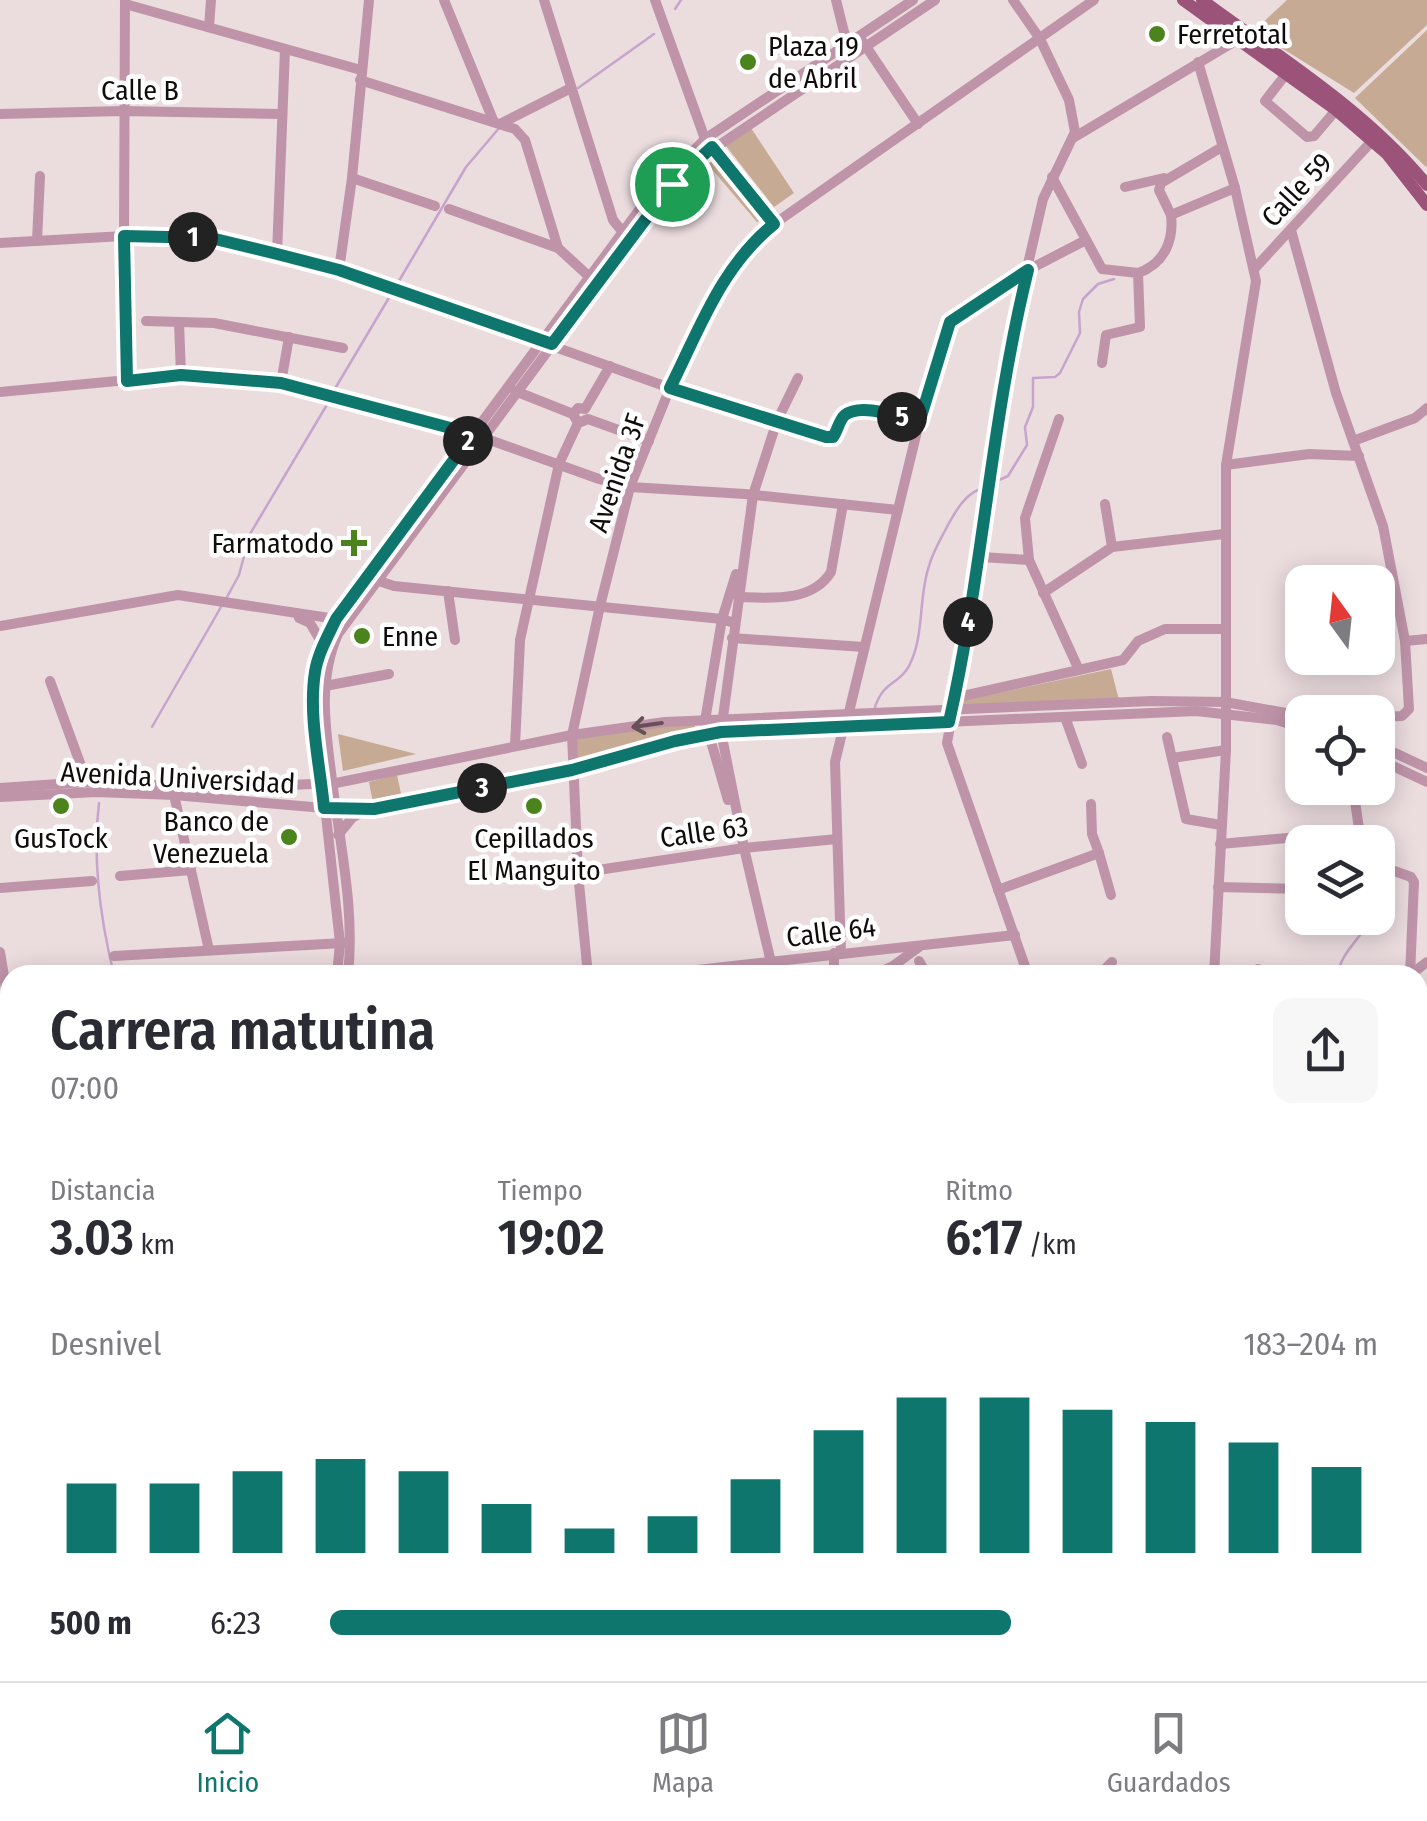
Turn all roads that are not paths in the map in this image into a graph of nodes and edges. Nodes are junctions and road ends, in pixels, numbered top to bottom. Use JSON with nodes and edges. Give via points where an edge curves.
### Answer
{"nodes":[{"id":1,"x":211,"y":0,"type":"edge"},
{"id":2,"x":369,"y":0,"type":"edge"},
{"id":3,"x":444,"y":0,"type":"edge"},
{"id":4,"x":544,"y":0,"type":"edge"},
{"id":5,"x":655,"y":0,"type":"edge"},
{"id":6,"x":836,"y":0,"type":"edge"},
{"id":7,"x":913,"y":0,"type":"edge"},
{"id":8,"x":935,"y":0,"type":"edge"},
{"id":9,"x":1014,"y":0,"type":"edge"},
{"id":10,"x":1094,"y":0,"type":"edge"},
{"id":11,"x":1183,"y":0,"type":"edge"},
{"id":12,"x":1202,"y":0,"type":"edge"},
{"id":13,"x":125,"y":2,"type":"edge"},
{"id":14,"x":1220,"y":5,"type":"edge"},
{"id":15,"x":209,"y":27,"type":"junction"},
{"id":16,"x":1040,"y":39,"type":"junction"},
{"id":17,"x":1238,"y":40,"type":"junction"},
{"id":18,"x":858,"y":46,"type":"junction"},
{"id":19,"x":285,"y":49,"type":"junction"},
{"id":20,"x":1198,"y":62,"type":"junction"},
{"id":21,"x":1286,"y":74,"type":"junction"},
{"id":22,"x":360,"y":75,"type":"junction"},
{"id":23,"x":572,"y":88,"type":"junction"},
{"id":24,"x":1336,"y":110,"type":"junction"},
{"id":25,"x":123,"y":111,"type":"junction"},
{"id":26,"x":0,"y":114,"type":"edge"},
{"id":27,"x":280,"y":114,"type":"junction"},
{"id":28,"x":497,"y":121,"type":"junction"},
{"id":29,"x":918,"y":124,"type":"junction"},
{"id":30,"x":1072,"y":138,"type":"junction"},
{"id":31,"x":1372,"y":142,"type":"junction"},
{"id":32,"x":709,"y":143,"type":"junction"},
{"id":33,"x":1222,"y":147,"type":"junction"},
{"id":34,"x":40,"y":176,"type":"dead end"},
{"id":35,"x":1052,"y":177,"type":"junction"},
{"id":36,"x":352,"y":178,"type":"junction"},
{"id":37,"x":1170,"y":178,"type":"junction"},
{"id":38,"x":1427,"y":185,"type":"edge"},
{"id":39,"x":1125,"y":187,"type":"dead end"},
{"id":40,"x":1235,"y":188,"type":"junction"},
{"id":41,"x":1427,"y":205,"type":"edge"},
{"id":42,"x":435,"y":206,"type":"dead end"},
{"id":43,"x":450,"y":210,"type":"dead end"},
{"id":44,"x":1171,"y":215,"type":"junction"},
{"id":45,"x":774,"y":224,"type":"junction"},
{"id":46,"x":1291,"y":230,"type":"junction"},
{"id":47,"x":124,"y":236,"type":"junction"},
{"id":48,"x":626,"y":236,"type":"junction"},
{"id":49,"x":1086,"y":240,"type":"junction"},
{"id":50,"x":37,"y":241,"type":"junction"},
{"id":51,"x":0,"y":243,"type":"edge"},
{"id":52,"x":558,"y":248,"type":"junction"},
{"id":53,"x":277,"y":254,"type":"junction"},
{"id":54,"x":1254,"y":268,"type":"junction"},
{"id":55,"x":339,"y":270,"type":"junction"},
{"id":56,"x":1028,"y":270,"type":"junction"},
{"id":57,"x":1138,"y":273,"type":"junction"},
{"id":58,"x":593,"y":281,"type":"junction"},
{"id":59,"x":146,"y":322,"type":"dead end"},
{"id":60,"x":179,"y":322,"type":"junction"},
{"id":61,"x":288,"y":337,"type":"junction"},
{"id":62,"x":547,"y":342,"type":"junction"},
{"id":63,"x":343,"y":348,"type":"dead end"},
{"id":64,"x":1102,"y":363,"type":"dead end"},
{"id":65,"x":610,"y":366,"type":"junction"},
{"id":66,"x":181,"y":375,"type":"junction"},
{"id":67,"x":798,"y":378,"type":"dead end"},
{"id":68,"x":127,"y":381,"type":"junction"},
{"id":69,"x":281,"y":383,"type":"junction"},
{"id":70,"x":670,"y":388,"type":"junction"},
{"id":71,"x":512,"y":390,"type":"junction"},
{"id":72,"x":0,"y":392,"type":"edge"},
{"id":73,"x":1427,"y":408,"type":"edge"},
{"id":74,"x":581,"y":416,"type":"junction"},
{"id":75,"x":1059,"y":419,"type":"dead end"},
{"id":76,"x":778,"y":421,"type":"junction"},
{"id":77,"x":919,"y":423,"type":"junction"},
{"id":78,"x":478,"y":436,"type":"junction"},
{"id":79,"x":1353,"y":440,"type":"junction"},
{"id":80,"x":649,"y":441,"type":"junction"},
{"id":81,"x":1358,"y":456,"type":"junction"},
{"id":82,"x":559,"y":464,"type":"junction"},
{"id":83,"x":1226,"y":465,"type":"junction"},
{"id":84,"x":630,"y":486,"type":"junction"},
{"id":85,"x":753,"y":494,"type":"junction"},
{"id":86,"x":843,"y":504,"type":"junction"},
{"id":87,"x":1104,"y":504,"type":"dead end"},
{"id":88,"x":898,"y":510,"type":"junction"},
{"id":89,"x":1224,"y":534,"type":"junction"},
{"id":90,"x":746,"y":539,"type":"junction"},
{"id":91,"x":1112,"y":548,"type":"junction"},
{"id":92,"x":980,"y":557,"type":"junction"},
{"id":93,"x":1029,"y":560,"type":"junction"},
{"id":94,"x":373,"y":579,"type":"junction"},
{"id":95,"x":448,"y":591,"type":"junction"},
{"id":96,"x":1043,"y":593,"type":"junction"},
{"id":97,"x":531,"y":598,"type":"junction"},
{"id":98,"x":738,"y":598,"type":"junction"},
{"id":99,"x":600,"y":606,"type":"junction"},
{"id":100,"x":294,"y":615,"type":"junction"},
{"id":101,"x":722,"y":618,"type":"junction"},
{"id":102,"x":336,"y":619,"type":"junction"},
{"id":103,"x":734,"y":623,"type":"junction"},
{"id":104,"x":0,"y":626,"type":"edge"},
{"id":105,"x":1224,"y":629,"type":"junction"},
{"id":106,"x":732,"y":638,"type":"junction"},
{"id":107,"x":1427,"y":639,"type":"edge"},
{"id":108,"x":455,"y":640,"type":"dead end"},
{"id":109,"x":1405,"y":640,"type":"junction"},
{"id":110,"x":323,"y":645,"type":"junction"},
{"id":111,"x":864,"y":647,"type":"junction"},
{"id":112,"x":1078,"y":670,"type":"junction"},
{"id":113,"x":389,"y":674,"type":"dead end"},
{"id":114,"x":50,"y":682,"type":"dead end"},
{"id":115,"x":325,"y":686,"type":"junction"},
{"id":116,"x":954,"y":698,"type":"junction"},
{"id":117,"x":1225,"y":708,"type":"junction"},
{"id":118,"x":1285,"y":714,"type":"edge"},
{"id":119,"x":848,"y":716,"type":"junction"},
{"id":120,"x":1395,"y":716,"type":"edge"},
{"id":121,"x":950,"y":717,"type":"junction"},
{"id":122,"x":1065,"y":717,"type":"junction"},
{"id":123,"x":705,"y":721,"type":"junction"},
{"id":124,"x":1285,"y":723,"type":"edge"},
{"id":125,"x":722,"y":726,"type":"junction"},
{"id":126,"x":842,"y":729,"type":"junction"},
{"id":127,"x":572,"y":735,"type":"junction"},
{"id":128,"x":708,"y":735,"type":"junction"},
{"id":129,"x":1167,"y":737,"type":"dead end"},
{"id":130,"x":515,"y":746,"type":"junction"},
{"id":131,"x":1226,"y":750,"type":"junction"},
{"id":132,"x":1395,"y":753,"type":"edge"},
{"id":133,"x":1172,"y":758,"type":"junction"},
{"id":134,"x":1082,"y":764,"type":"dead end"},
{"id":135,"x":1395,"y":767,"type":"edge"},
{"id":136,"x":1427,"y":768,"type":"edge"},
{"id":137,"x":572,"y":770,"type":"junction"},
{"id":138,"x":87,"y":782,"type":"junction"},
{"id":139,"x":1427,"y":782,"type":"edge"},
{"id":140,"x":327,"y":783,"type":"junction"},
{"id":141,"x":0,"y":788,"type":"edge"},
{"id":142,"x":174,"y":795,"type":"junction"},
{"id":143,"x":0,"y":797,"type":"edge"},
{"id":144,"x":1092,"y":804,"type":"dead end"},
{"id":145,"x":329,"y":808,"type":"junction"},
{"id":146,"x":368,"y":808,"type":"junction"},
{"id":147,"x":1222,"y":824,"type":"junction"},
{"id":148,"x":338,"y":835,"type":"junction"},
{"id":149,"x":1285,"y":838,"type":"edge"},
{"id":150,"x":837,"y":839,"type":"junction"},
{"id":151,"x":1220,"y":844,"type":"junction"},
{"id":152,"x":744,"y":848,"type":"junction"},
{"id":153,"x":1099,"y":853,"type":"junction"},
{"id":154,"x":191,"y":870,"type":"junction"},
{"id":155,"x":1395,"y":871,"type":"edge"},
{"id":156,"x":578,"y":873,"type":"junction"},
{"id":157,"x":120,"y":876,"type":"dead end"},
{"id":158,"x":92,"y":881,"type":"dead end"},
{"id":159,"x":1218,"y":886,"type":"junction"},
{"id":160,"x":0,"y":888,"type":"edge"},
{"id":161,"x":1285,"y":888,"type":"edge"},
{"id":162,"x":998,"y":890,"type":"junction"},
{"id":163,"x":1111,"y":894,"type":"dead end"},
{"id":164,"x":1016,"y":934,"type":"junction"},
{"id":165,"x":345,"y":943,"type":"junction"},
{"id":166,"x":923,"y":944,"type":"junction"},
{"id":167,"x":209,"y":950,"type":"junction"},
{"id":168,"x":837,"y":953,"type":"junction"},
{"id":169,"x":114,"y":956,"type":"dead end"},
{"id":170,"x":919,"y":961,"type":"dead end"},
{"id":171,"x":1112,"y":962,"type":"dead end"},
{"id":172,"x":340,"y":965,"type":"edge"},
{"id":173,"x":347,"y":965,"type":"edge"},
{"id":174,"x":587,"y":965,"type":"edge"},
{"id":175,"x":772,"y":965,"type":"edge"},
{"id":176,"x":789,"y":965,"type":"edge"},
{"id":177,"x":835,"y":965,"type":"edge"},
{"id":178,"x":894,"y":965,"type":"edge"},
{"id":179,"x":921,"y":965,"type":"edge"},
{"id":180,"x":1025,"y":965,"type":"edge"},
{"id":181,"x":1109,"y":965,"type":"edge"},
{"id":182,"x":1214,"y":965,"type":"edge"},
{"id":183,"x":1410,"y":965,"type":"edge"}],
"edges":[{"from":1,"to":15,"type":"street"},
{"from":2,"to":22,"type":"street"},
{"from":3,"to":28,"type":"street"},
{"from":4,"to":23,"type":"street"},
{"from":5,"to":32,"type":"street"},
{"from":6,"to":18,"type":"street","via":[[844,32]]},
{"from":7,"to":18,"type":"street"},
{"from":8,"to":18,"type":"street"},
{"from":9,"to":16,"type":"street"},
{"from":10,"to":16,"type":"street","name":"Avenida 3F"},
{"from":11,"to":17,"type":"main road"},
{"from":12,"to":14,"type":"main road"},
{"from":13,"to":15,"type":"street"},
{"from":13,"to":25,"type":"street"},
{"from":14,"to":38,"type":"main road","via":[[1395,149]]},
{"from":15,"to":19,"type":"street"},
{"from":16,"to":29,"type":"street","name":"Avenida 3F"},
{"from":16,"to":30,"type":"street","via":[[1069,100]]},
{"from":17,"to":20,"type":"street"},
{"from":17,"to":21,"type":"main road"},
{"from":18,"to":29,"type":"street"},
{"from":18,"to":32,"type":"street"},
{"from":19,"to":22,"type":"street"},
{"from":19,"to":27,"type":"street"},
{"from":20,"to":30,"type":"street"},
{"from":20,"to":33,"type":"street"},
{"from":21,"to":24,"type":"main road"},
{"from":21,"to":24,"type":"street","via":[[1266,104],[1307,137]]},
{"from":22,"to":28,"type":"street"},
{"from":22,"to":36,"type":"street"},
{"from":23,"to":28,"type":"street"},
{"from":23,"to":48,"type":"street","via":[[614,220]]},
{"from":24,"to":31,"type":"main road"},
{"from":25,"to":26,"type":"street","name":"Calle B"},
{"from":25,"to":27,"type":"street","name":"Calle B"},
{"from":25,"to":47,"type":"street"},
{"from":27,"to":53,"type":"street"},
{"from":28,"to":52,"type":"street","via":[[525,140]]},
{"from":29,"to":45,"type":"street","name":"Avenida 3F"},
{"from":30,"to":35,"type":"street"},
{"from":31,"to":41,"type":"main road"},
{"from":31,"to":46,"type":"street","name":"Calle 59"},
{"from":32,"to":45,"type":"street"},
{"from":32,"to":48,"type":"street","via":[[676,165]]},
{"from":33,"to":37,"type":"street"},
{"from":33,"to":40,"type":"street"},
{"from":34,"to":50,"type":"street"},
{"from":35,"to":49,"type":"street"},
{"from":35,"to":56,"type":"street"},
{"from":36,"to":42,"type":"street"},
{"from":36,"to":55,"type":"street"},
{"from":37,"to":39,"type":"street"},
{"from":37,"to":44,"type":"street","via":[[1159,190]]},
{"from":40,"to":44,"type":"street"},
{"from":40,"to":54,"type":"street"},
{"from":43,"to":52,"type":"street"},
{"from":44,"to":57,"type":"street","via":[[1168,248]]},
{"from":45,"to":70,"type":"street","name":"Avenida 3F","via":[[727,274]]},
{"from":46,"to":54,"type":"street","name":"Calle 59"},
{"from":46,"to":79,"type":"street"},
{"from":47,"to":50,"type":"street"},
{"from":47,"to":53,"type":"street","via":[[211,238]]},
{"from":47,"to":68,"type":"street"},
{"from":48,"to":58,"type":"street"},
{"from":49,"to":56,"type":"street"},
{"from":49,"to":57,"type":"street","via":[[1104,271]]},
{"from":50,"to":51,"type":"street"},
{"from":52,"to":58,"type":"street"},
{"from":53,"to":55,"type":"street"},
{"from":54,"to":83,"type":"street"},
{"from":55,"to":62,"type":"street"},
{"from":56,"to":77,"type":"street","via":[[950,322]]},
{"from":56,"to":92,"type":"street","via":[[994,439]]},
{"from":57,"to":64,"type":"street","via":[[1139,329],[1106,335]]},
{"from":58,"to":62,"type":"street"},
{"from":59,"to":60,"type":"street"},
{"from":60,"to":61,"type":"street"},
{"from":60,"to":66,"type":"street"},
{"from":61,"to":63,"type":"street"},
{"from":61,"to":69,"type":"street"},
{"from":62,"to":65,"type":"street"},
{"from":62,"to":71,"type":"street"},
{"from":65,"to":70,"type":"street"},
{"from":65,"to":74,"type":"street"},
{"from":66,"to":68,"type":"street"},
{"from":66,"to":69,"type":"street"},
{"from":67,"to":76,"type":"street"},
{"from":68,"to":72,"type":"street"},
{"from":69,"to":78,"type":"street"},
{"from":70,"to":76,"type":"street"},
{"from":70,"to":80,"type":"street","name":"Avenida 3F"},
{"from":71,"to":74,"type":"street"},
{"from":71,"to":78,"type":"street"},
{"from":73,"to":79,"type":"street"},
{"from":74,"to":80,"type":"street"},
{"from":74,"to":82,"type":"street"},
{"from":75,"to":93,"type":"street","via":[[1025,518]]},
{"from":76,"to":77,"type":"street","via":[[826,437],[852,412],[889,413]]},
{"from":76,"to":85,"type":"street"},
{"from":77,"to":88,"type":"street"},
{"from":78,"to":82,"type":"street"},
{"from":78,"to":94,"type":"street"},
{"from":79,"to":81,"type":"street"},
{"from":80,"to":84,"type":"street","name":"Avenida 3F"},
{"from":81,"to":83,"type":"street","via":[[1309,454]]},
{"from":81,"to":109,"type":"street","via":[[1383,526]]},
{"from":82,"to":84,"type":"street"},
{"from":82,"to":97,"type":"street"},
{"from":83,"to":89,"type":"street"},
{"from":84,"to":85,"type":"street"},
{"from":84,"to":99,"type":"street","name":"Avenida 3F"},
{"from":85,"to":86,"type":"street"},
{"from":85,"to":90,"type":"street"},
{"from":86,"to":88,"type":"street"},
{"from":86,"to":98,"type":"street","via":[[826,580],[787,598]]},
{"from":87,"to":91,"type":"street"},
{"from":88,"to":111,"type":"street"},
{"from":89,"to":91,"type":"street"},
{"from":89,"to":105,"type":"street"},
{"from":90,"to":98,"type":"street"},
{"from":90,"to":101,"type":"street"},
{"from":91,"to":96,"type":"street"},
{"from":92,"to":93,"type":"street"},
{"from":92,"to":116,"type":"street"},
{"from":93,"to":96,"type":"street"},
{"from":94,"to":95,"type":"street"},
{"from":94,"to":102,"type":"street"},
{"from":94,"to":115,"type":"street","via":[[330,651]]},
{"from":95,"to":97,"type":"street"},
{"from":95,"to":108,"type":"street"},
{"from":96,"to":112,"type":"street"},
{"from":97,"to":99,"type":"street"},
{"from":97,"to":130,"type":"street","via":[[520,640]]},
{"from":98,"to":103,"type":"street"},
{"from":99,"to":101,"type":"street"},
{"from":99,"to":127,"type":"street","name":"Avenida 3F"},
{"from":100,"to":102,"type":"street"},
{"from":100,"to":104,"type":"street","via":[[178,594]]},
{"from":100,"to":110,"type":"street","via":[[310,623]]},
{"from":101,"to":103,"type":"street"},
{"from":101,"to":123,"type":"street"},
{"from":102,"to":110,"type":"street"},
{"from":103,"to":106,"type":"street"},
{"from":105,"to":112,"type":"street","via":[[1165,629],[1138,641],[1123,660]]},
{"from":105,"to":117,"type":"street"},
{"from":106,"to":111,"type":"street"},
{"from":106,"to":125,"type":"street"},
{"from":107,"to":109,"type":"street"},
{"from":109,"to":120,"type":"street","via":[[1409,708]]},
{"from":110,"to":140,"type":"street","via":[[313,696]]},
{"from":111,"to":119,"type":"street"},
{"from":112,"to":116,"type":"street"},
{"from":113,"to":115,"type":"street"},
{"from":114,"to":138,"type":"street"},
{"from":115,"to":140,"type":"street"},
{"from":116,"to":121,"type":"street"},
{"from":117,"to":118,"type":"street","name":"Avenida Universidad"},
{"from":117,"to":121,"type":"street","name":"Avenida Universidad","via":[[1152,702]]},
{"from":117,"to":122,"type":"street","name":"Avenida Universidad"},
{"from":117,"to":124,"type":"street","name":"Avenida Universidad"},
{"from":117,"to":131,"type":"street"},
{"from":119,"to":121,"type":"street","name":"Avenida Universidad"},
{"from":119,"to":125,"type":"street","name":"Avenida Universidad"},
{"from":121,"to":122,"type":"street","name":"Avenida Universidad"},
{"from":121,"to":126,"type":"street","name":"Avenida Universidad"},
{"from":121,"to":162,"type":"street","via":[[948,750]]},
{"from":122,"to":134,"type":"street"},
{"from":123,"to":125,"type":"street","name":"Avenida Universidad"},
{"from":123,"to":127,"type":"street","name":"Avenida Universidad","one_way":true},
{"from":123,"to":128,"type":"street"},
{"from":125,"to":126,"type":"street","name":"Avenida Universidad"},
{"from":125,"to":128,"type":"street","name":"Avenida Universidad"},
{"from":125,"to":152,"type":"street"},
{"from":126,"to":150,"type":"street","via":[[835,762]]},
{"from":127,"to":130,"type":"street","name":"Avenida Universidad"},
{"from":127,"to":137,"type":"street","name":"Avenida 3F"},
{"from":128,"to":137,"type":"street","name":"Avenida Universidad"},
{"from":128,"to":152,"type":"street"},
{"from":129,"to":133,"type":"street"},
{"from":130,"to":140,"type":"street","name":"Avenida Universidad"},
{"from":131,"to":133,"type":"street"},
{"from":131,"to":147,"type":"street"},
{"from":132,"to":136,"type":"street"},
{"from":133,"to":147,"type":"street","via":[[1186,819]]},
{"from":135,"to":139,"type":"street"},
{"from":137,"to":146,"type":"street","name":"Avenida Universidad"},
{"from":137,"to":156,"type":"street","name":"Avenida 3F"},
{"from":138,"to":140,"type":"street","name":"Avenida Universidad","via":[[219,788]]},
{"from":138,"to":141,"type":"street","name":"Avenida Universidad"},
{"from":140,"to":145,"type":"street"},
{"from":142,"to":143,"type":"street","name":"Avenida Universidad"},
{"from":142,"to":145,"type":"street","name":"Avenida Universidad"},
{"from":142,"to":154,"type":"street"},
{"from":144,"to":153,"type":"street"},
{"from":145,"to":146,"type":"street","name":"Avenida Universidad"},
{"from":145,"to":148,"type":"street"},
{"from":145,"to":165,"type":"street"},
{"from":146,"to":148,"type":"street"},
{"from":147,"to":151,"type":"street"},
{"from":148,"to":165,"type":"street"},
{"from":149,"to":151,"type":"street"},
{"from":150,"to":152,"type":"street","name":"Calle 63"},
{"from":150,"to":168,"type":"street"},
{"from":151,"to":159,"type":"street"},
{"from":152,"to":156,"type":"street","name":"Calle 63"},
{"from":152,"to":175,"type":"street"},
{"from":153,"to":162,"type":"street"},
{"from":153,"to":163,"type":"street"},
{"from":154,"to":157,"type":"street"},
{"from":154,"to":167,"type":"street"},
{"from":155,"to":183,"type":"street","via":[[1414,882]]},
{"from":156,"to":174,"type":"street","name":"Avenida 3F"},
{"from":158,"to":160,"type":"street"},
{"from":159,"to":161,"type":"street"},
{"from":159,"to":182,"type":"street"},
{"from":162,"to":164,"type":"street"},
{"from":164,"to":166,"type":"street","name":"Calle 64"},
{"from":164,"to":180,"type":"street"},
{"from":165,"to":167,"type":"street"},
{"from":165,"to":172,"type":"street"},
{"from":165,"to":173,"type":"street"},
{"from":166,"to":168,"type":"street","name":"Calle 64"},
{"from":166,"to":178,"type":"street"},
{"from":167,"to":169,"type":"street"},
{"from":168,"to":176,"type":"street","name":"Calle 64"},
{"from":168,"to":177,"type":"street"},
{"from":170,"to":179,"type":"street"},
{"from":171,"to":181,"type":"street"}]}
